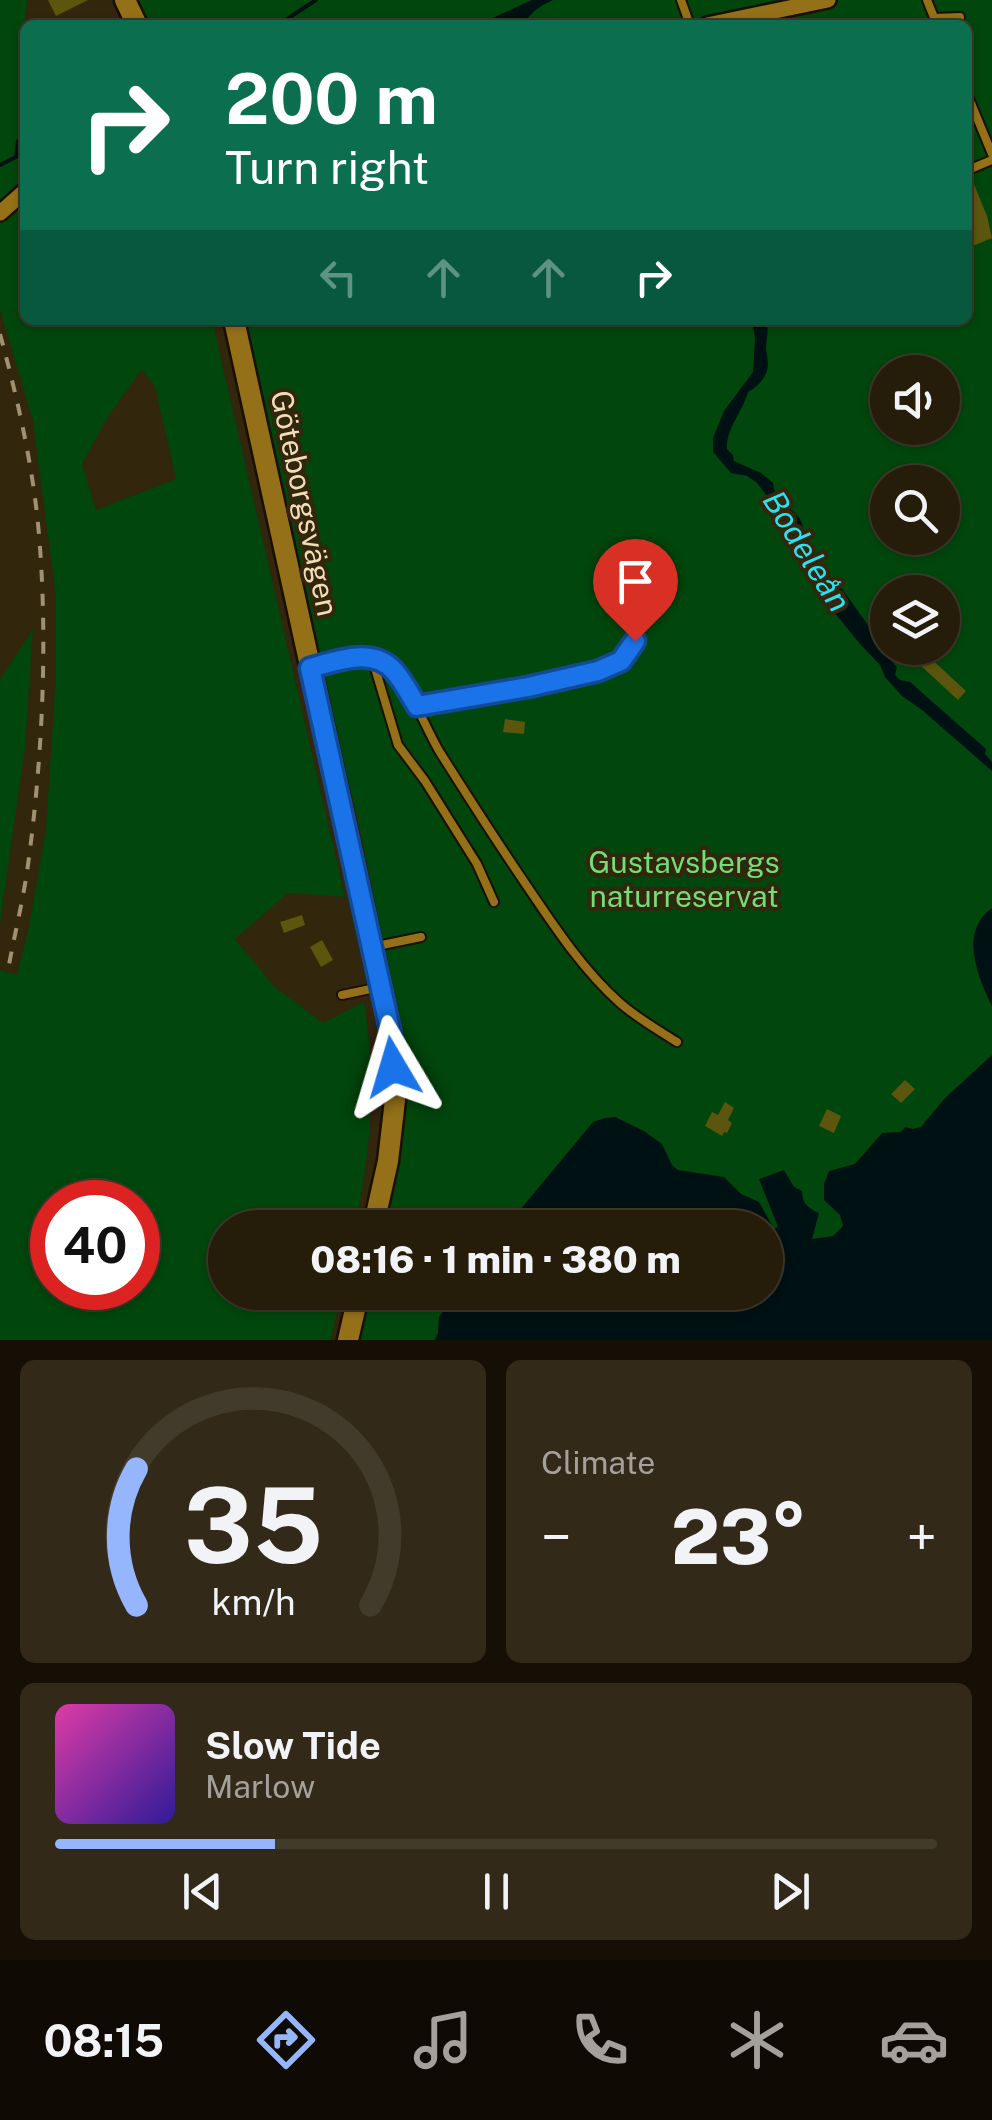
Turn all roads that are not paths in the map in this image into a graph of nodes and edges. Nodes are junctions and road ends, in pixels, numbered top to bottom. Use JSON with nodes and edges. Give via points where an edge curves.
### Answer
{"nodes":[{"id":1,"x":828,"y":0,"type":"edge"},
{"id":2,"x":960,"y":17,"type":"dead end"},
{"id":3,"x":732,"y":20,"type":"edge"},
{"id":4,"x":942,"y":20,"type":"edge"},
{"id":5,"x":972,"y":106,"type":"edge"},
{"id":6,"x":992,"y":157,"type":"edge"},
{"id":7,"x":20,"y":195,"type":"edge"},
{"id":8,"x":0,"y":213,"type":"edge"},
{"id":9,"x":235,"y":325,"type":"edge"},
{"id":10,"x":638,"y":550,"type":"dead end"},
{"id":11,"x":372,"y":658,"type":"junction"},
{"id":12,"x":310,"y":668,"type":"junction"},
{"id":13,"x":417,"y":706,"type":"junction"},
{"id":14,"x":494,"y":902,"type":"dead end"},
{"id":15,"x":421,"y":937,"type":"dead end"},
{"id":16,"x":372,"y":947,"type":"junction"},
{"id":17,"x":380,"y":986,"type":"junction"},
{"id":18,"x":342,"y":995,"type":"dead end"},
{"id":19,"x":677,"y":1042,"type":"dead end"},
{"id":20,"x":377,"y":1210,"type":"edge"},
{"id":21,"x":355,"y":1310,"type":"edge"},
{"id":22,"x":348,"y":1340,"type":"edge"}],
"edges":[{"from":1,"to":3,"type":"street"},
{"from":2,"to":4,"type":"lane"},
{"from":5,"to":6,"type":"lane"},
{"from":7,"to":8,"type":"street"},
{"from":9,"to":12,"type":"street","name":"Göteborgsvägen"},
{"from":10,"to":13,"type":"lane","via":[[638,629],[621,661],[566,680]]},
{"from":11,"to":12,"type":"lane"},
{"from":11,"to":13,"type":"lane","via":[[396,672]]},
{"from":11,"to":14,"type":"lane","via":[[398,745],[477,864]]},
{"from":12,"to":16,"type":"street","name":"Göteborgsvägen"},
{"from":13,"to":19,"type":"lane","via":[[556,928],[620,1004]]},
{"from":15,"to":16,"type":"lane"},
{"from":16,"to":17,"type":"street","name":"Göteborgsvägen"},
{"from":17,"to":18,"type":"lane"},
{"from":17,"to":20,"type":"street","name":"Göteborgsvägen","via":[[395,1100]]},
{"from":21,"to":22,"type":"street"}]}
